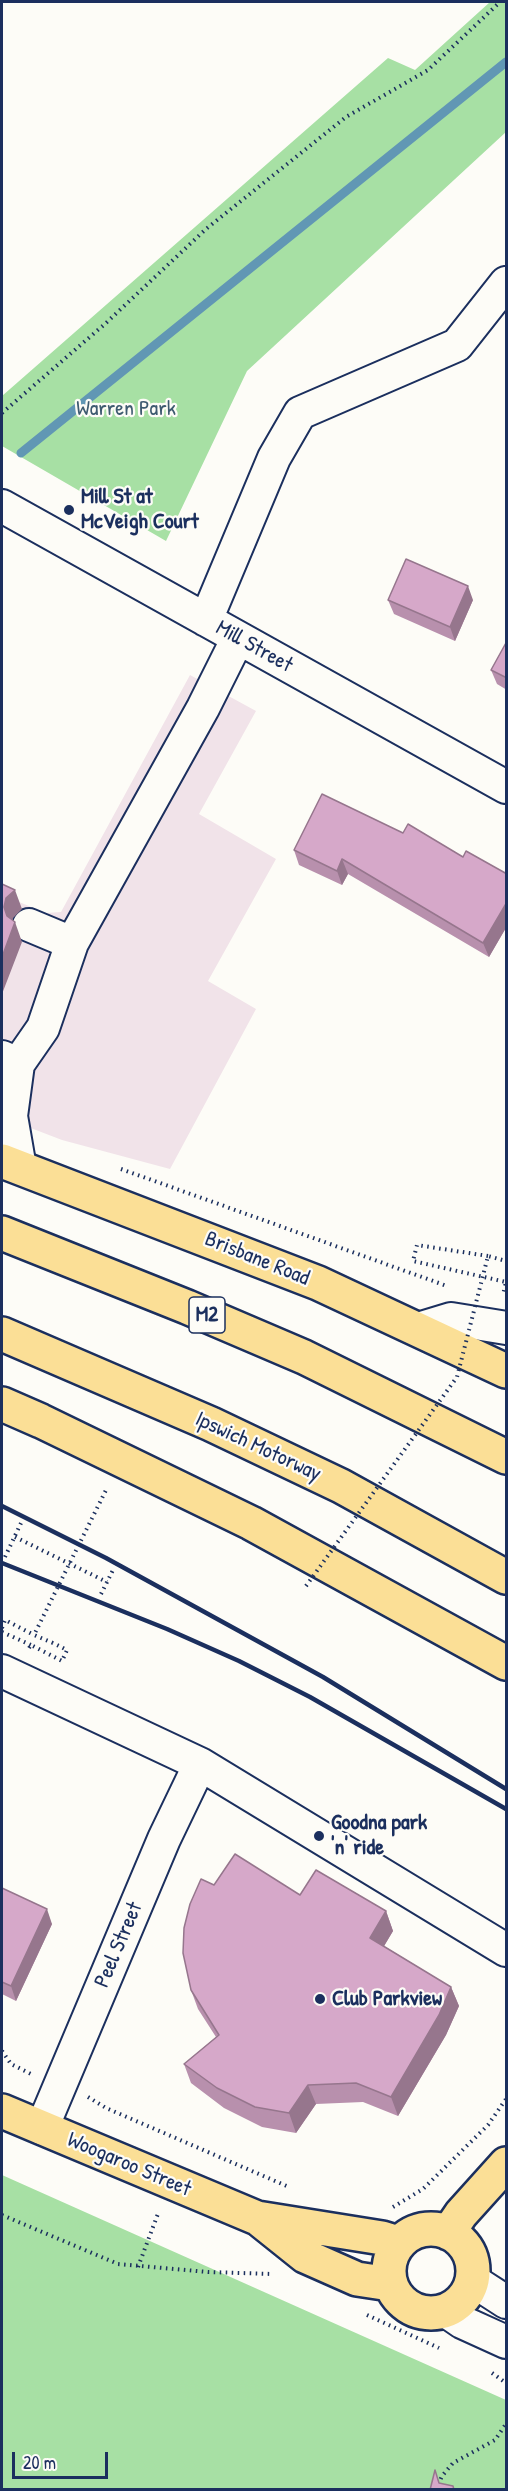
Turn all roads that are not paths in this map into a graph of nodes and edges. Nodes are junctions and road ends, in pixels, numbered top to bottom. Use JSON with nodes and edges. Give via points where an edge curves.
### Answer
{"nodes":[{"id":1,"x":507,"y":283,"type":"edge"},
{"id":2,"x":2,"y":506,"type":"edge"},
{"id":3,"x":206,"y":620,"type":"junction"},
{"id":4,"x":238,"y":638,"type":"junction"},
{"id":5,"x":507,"y":787,"type":"edge"},
{"id":6,"x":29,"y":925,"type":"dead end"},
{"id":7,"x":72,"y":943,"type":"junction"},
{"id":8,"x":10,"y":1060,"type":"edge"},
{"id":9,"x":11,"y":1164,"type":"edge"},
{"id":10,"x":2,"y":1233,"type":"edge"},
{"id":11,"x":505,"y":1309,"type":"edge"},
{"id":12,"x":418,"y":1329,"type":"junction"},
{"id":13,"x":2,"y":1334,"type":"edge"},
{"id":14,"x":507,"y":1371,"type":"edge"},
{"id":15,"x":2,"y":1404,"type":"edge"},
{"id":16,"x":507,"y":1457,"type":"edge"},
{"id":17,"x":507,"y":1576,"type":"edge"},
{"id":18,"x":507,"y":1663,"type":"edge"},
{"id":19,"x":2,"y":1671,"type":"edge"},
{"id":20,"x":200,"y":1764,"type":"junction"},
{"id":21,"x":507,"y":1950,"type":"edge"},
{"id":22,"x":2,"y":2111,"type":"edge"},
{"id":23,"x":42,"y":2128,"type":"junction"},
{"id":24,"x":507,"y":2164,"type":"edge"},
{"id":25,"x":257,"y":2218,"type":"junction"},
{"id":26,"x":448,"y":2233,"type":"junction"},
{"id":27,"x":398,"y":2243,"type":"junction"},
{"id":28,"x":472,"y":2280,"type":"junction"},
{"id":29,"x":390,"y":2284,"type":"junction"},
{"id":30,"x":507,"y":2302,"type":"edge"},
{"id":31,"x":446,"y":2311,"type":"junction"},
{"id":32,"x":507,"y":2342,"type":"edge"}],
"edges":[{"from":1,"to":3,"type":"street","via":[[457,345],[300,413],[274,458]]},
{"from":2,"to":3,"type":"street","name":"Mill Street"},
{"from":3,"to":4,"type":"street","name":"Mill Street"},
{"from":4,"to":5,"type":"street","name":"Mill Street"},
{"from":4,"to":7,"type":"street"},
{"from":6,"to":7,"type":"street"},
{"from":7,"to":8,"type":"street","via":[[43,1028]]},
{"from":8,"to":9,"type":"street"},
{"from":9,"to":12,"type":"main road","name":"Brisbane Road","via":[[307,1279]]},
{"from":10,"to":16,"type":"main road","number":"M2","via":[[304,1357]]},
{"from":11,"to":12,"type":"street"},
{"from":12,"to":14,"type":"main road","name":"Brisbane Road"},
{"from":13,"to":17,"type":"main road","name":"Ipswich Motorway","via":[[211,1424],[341,1486]]},
{"from":15,"to":18,"type":"main road","via":[[251,1523]]},
{"from":19,"to":20,"type":"street"},
{"from":20,"to":21,"type":"street"},
{"from":20,"to":23,"type":"street","name":"Peel Street","via":[[164,1839]]},
{"from":22,"to":23,"type":"main road","name":"Woogaroo Street"},
{"from":23,"to":25,"type":"main road","name":"Woogaroo Street"},
{"from":24,"to":26,"type":"main road"},
{"from":25,"to":27,"type":"main road","name":"Woogaroo Street"},
{"from":25,"to":29,"type":"main road","name":"Woogaroo Street","via":[[305,2256],[357,2279]]},
{"from":26,"to":27,"type":"main road","via":[[422,2230]]},
{"from":26,"to":28,"type":"main road","via":[[468,2252]]},
{"from":27,"to":29,"type":"main road","via":[[388,2270]]},
{"from":28,"to":30,"type":"street"},
{"from":28,"to":31,"type":"main road","via":[[458,2304]]},
{"from":29,"to":31,"type":"main road","via":[[406,2306],[418,2312]]},
{"from":31,"to":32,"type":"street"}]}
